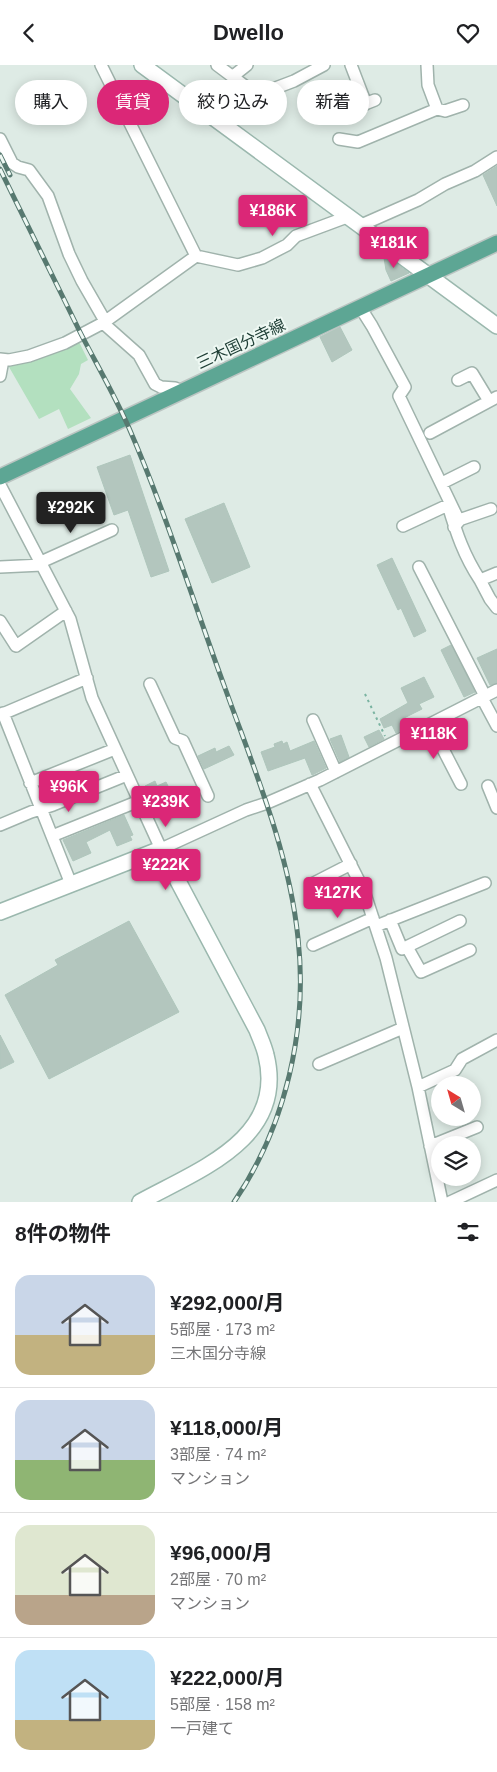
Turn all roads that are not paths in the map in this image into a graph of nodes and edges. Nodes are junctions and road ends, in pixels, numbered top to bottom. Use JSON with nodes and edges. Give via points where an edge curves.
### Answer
{"nodes":[{"id":1,"x":101,"y":65,"type":"edge"},
{"id":2,"x":142,"y":65,"type":"edge"},
{"id":3,"x":217,"y":65,"type":"edge"},
{"id":4,"x":247,"y":65,"type":"edge"},
{"id":5,"x":350,"y":65,"type":"edge"},
{"id":6,"x":427,"y":65,"type":"edge"},
{"id":7,"x":320,"y":66,"type":"edge"},
{"id":8,"x":232,"y":77,"type":"junction"},
{"id":9,"x":236,"y":80,"type":"edge"},
{"id":10,"x":356,"y":80,"type":"edge"},
{"id":11,"x":287,"y":84,"type":"edge"},
{"id":12,"x":179,"y":93,"type":"edge"},
{"id":13,"x":463,"y":105,"type":"dead end"},
{"id":14,"x":437,"y":109,"type":"junction"},
{"id":15,"x":222,"y":125,"type":"edge"},
{"id":16,"x":0,"y":139,"type":"edge"},
{"id":17,"x":339,"y":139,"type":"dead end"},
{"id":18,"x":497,"y":157,"type":"edge"},
{"id":19,"x":353,"y":221,"type":"junction"},
{"id":20,"x":497,"y":243,"type":"edge"},
{"id":21,"x":196,"y":255,"type":"junction"},
{"id":22,"x":427,"y":276,"type":"junction"},
{"id":23,"x":360,"y":307,"type":"junction"},
{"id":24,"x":104,"y":322,"type":"junction"},
{"id":25,"x":497,"y":326,"type":"edge"},
{"id":26,"x":2,"y":359,"type":"edge"},
{"id":27,"x":0,"y":377,"type":"edge"},
{"id":28,"x":458,"y":380,"type":"dead end"},
{"id":29,"x":181,"y":391,"type":"junction"},
{"id":30,"x":493,"y":399,"type":"edge"},
{"id":31,"x":430,"y":433,"type":"dead end"},
{"id":32,"x":474,"y":467,"type":"dead end"},
{"id":33,"x":0,"y":477,"type":"edge"},
{"id":34,"x":442,"y":483,"type":"junction"},
{"id":35,"x":0,"y":485,"type":"edge"},
{"id":36,"x":490,"y":509,"type":"dead end"},
{"id":37,"x":457,"y":523,"type":"junction"},
{"id":38,"x":404,"y":526,"type":"dead end"},
{"id":39,"x":112,"y":530,"type":"dead end"},
{"id":40,"x":42,"y":564,"type":"junction"},
{"id":41,"x":0,"y":567,"type":"edge"},
{"id":42,"x":419,"y":567,"type":"dead end"},
{"id":43,"x":497,"y":573,"type":"edge"},
{"id":44,"x":480,"y":580,"type":"junction"},
{"id":45,"x":497,"y":608,"type":"edge"},
{"id":46,"x":66,"y":611,"type":"junction"},
{"id":47,"x":0,"y":621,"type":"edge"},
{"id":48,"x":87,"y":678,"type":"junction"},
{"id":49,"x":150,"y":684,"type":"dead end"},
{"id":50,"x":497,"y":690,"type":"edge"},
{"id":51,"x":484,"y":697,"type":"junction"},
{"id":52,"x":2,"y":714,"type":"edge"},
{"id":53,"x":313,"y":720,"type":"dead end"},
{"id":54,"x":430,"y":724,"type":"junction"},
{"id":55,"x":497,"y":726,"type":"edge"},
{"id":56,"x":115,"y":749,"type":"junction"},
{"id":57,"x":336,"y":772,"type":"junction"},
{"id":58,"x":127,"y":775,"type":"junction"},
{"id":59,"x":30,"y":783,"type":"junction"},
{"id":60,"x":310,"y":784,"type":"junction"},
{"id":61,"x":461,"y":784,"type":"dead end"},
{"id":62,"x":488,"y":786,"type":"dead end"},
{"id":63,"x":208,"y":796,"type":"dead end"},
{"id":64,"x":138,"y":801,"type":"junction"},
{"id":65,"x":497,"y":808,"type":"edge"},
{"id":66,"x":41,"y":809,"type":"junction"},
{"id":67,"x":0,"y":825,"type":"edge"},
{"id":68,"x":52,"y":836,"type":"junction"},
{"id":69,"x":160,"y":849,"type":"junction"},
{"id":70,"x":351,"y":864,"type":"junction"},
{"id":71,"x":484,"y":883,"type":"dead end"},
{"id":72,"x":71,"y":884,"type":"junction"},
{"id":73,"x":312,"y":884,"type":"dead end"},
{"id":74,"x":0,"y":912,"type":"edge"},
{"id":75,"x":390,"y":921,"type":"junction"},
{"id":76,"x":460,"y":921,"type":"dead end"},
{"id":77,"x":375,"y":922,"type":"junction"},
{"id":78,"x":313,"y":945,"type":"dead end"},
{"id":79,"x":407,"y":947,"type":"junction"},
{"id":80,"x":470,"y":950,"type":"dead end"},
{"id":81,"x":403,"y":1028,"type":"junction"},
{"id":82,"x":497,"y":1040,"type":"edge"},
{"id":83,"x":319,"y":1064,"type":"dead end"},
{"id":84,"x":418,"y":1087,"type":"junction"},
{"id":85,"x":477,"y":1127,"type":"dead end"},
{"id":86,"x":430,"y":1146,"type":"junction"},
{"id":87,"x":497,"y":1180,"type":"edge"},
{"id":88,"x":140,"y":1202,"type":"edge"},
{"id":89,"x":442,"y":1202,"type":"edge"},
{"id":90,"x":450,"y":1202,"type":"edge"}],
"edges":[{"from":1,"to":21,"type":"street"},
{"from":2,"to":12,"type":"street"},
{"from":3,"to":8,"type":"street"},
{"from":4,"to":8,"type":"street"},
{"from":5,"to":10,"type":"street"},
{"from":6,"to":14,"type":"street","via":[[428,85]]},
{"from":7,"to":11,"type":"street"},
{"from":8,"to":9,"type":"street"},
{"from":13,"to":14,"type":"street","via":[[445,111]]},
{"from":14,"to":17,"type":"street","via":[[358,142]]},
{"from":15,"to":19,"type":"street"},
{"from":16,"to":24,"type":"street","via":[[12,163],[29,170],[48,195],[69,254]]},
{"from":18,"to":19,"type":"street","via":[[418,200]]},
{"from":19,"to":21,"type":"street","via":[[296,236],[287,245],[262,258],[238,265]]},
{"from":19,"to":22,"type":"street"},
{"from":20,"to":22,"type":"main road","name":"三木国分寺線"},
{"from":21,"to":24,"type":"street"},
{"from":22,"to":23,"type":"main road","name":"三木国分寺線"},
{"from":22,"to":25,"type":"street"},
{"from":23,"to":29,"type":"main road","name":"三木国分寺線"},
{"from":23,"to":34,"type":"street","via":[[405,387],[398,397]]},
{"from":24,"to":26,"type":"street","via":[[65,343],[29,356]]},
{"from":24,"to":29,"type":"street","via":[[139,355],[155,384]]},
{"from":26,"to":27,"type":"street"},
{"from":28,"to":30,"type":"street","via":[[472,373]]},
{"from":29,"to":33,"type":"main road","name":"三木国分寺線"},
{"from":30,"to":31,"type":"street"},
{"from":32,"to":34,"type":"street"},
{"from":34,"to":37,"type":"street"},
{"from":35,"to":40,"type":"street"},
{"from":36,"to":37,"type":"street"},
{"from":37,"to":38,"type":"street","via":[[448,505]]},
{"from":37,"to":44,"type":"street","via":[[466,557]]},
{"from":39,"to":40,"type":"street"},
{"from":40,"to":41,"type":"street"},
{"from":40,"to":46,"type":"street"},
{"from":42,"to":51,"type":"street"},
{"from":43,"to":44,"type":"street"},
{"from":44,"to":45,"type":"street"},
{"from":46,"to":47,"type":"street","via":[[16,646]]},
{"from":46,"to":48,"type":"street"},
{"from":48,"to":52,"type":"street"},
{"from":48,"to":56,"type":"street","via":[[92,698]]},
{"from":49,"to":63,"type":"street","via":[[175,738],[183,741]]},
{"from":50,"to":51,"type":"street"},
{"from":51,"to":54,"type":"street"},
{"from":51,"to":55,"type":"street"},
{"from":52,"to":59,"type":"street"},
{"from":53,"to":57,"type":"street"},
{"from":54,"to":57,"type":"street"},
{"from":54,"to":61,"type":"street"},
{"from":56,"to":58,"type":"street"},
{"from":56,"to":59,"type":"street"},
{"from":57,"to":60,"type":"street"},
{"from":58,"to":64,"type":"street"},
{"from":58,"to":66,"type":"street"},
{"from":59,"to":66,"type":"street"},
{"from":60,"to":69,"type":"street"},
{"from":60,"to":70,"type":"street"},
{"from":62,"to":65,"type":"street"},
{"from":64,"to":68,"type":"street"},
{"from":64,"to":69,"type":"street"},
{"from":66,"to":67,"type":"street"},
{"from":66,"to":68,"type":"street"},
{"from":68,"to":72,"type":"street"},
{"from":69,"to":72,"type":"street"},
{"from":69,"to":88,"type":"street","via":[[257,1030],[266,1055],[270,1083],[264,1108],[254,1128],[238,1145]]},
{"from":70,"to":73,"type":"street"},
{"from":70,"to":77,"type":"street"},
{"from":71,"to":75,"type":"street"},
{"from":72,"to":74,"type":"street"},
{"from":75,"to":77,"type":"street"},
{"from":75,"to":79,"type":"street","via":[[402,949]]},
{"from":76,"to":79,"type":"street"},
{"from":77,"to":78,"type":"street"},
{"from":77,"to":81,"type":"street"},
{"from":79,"to":80,"type":"street","via":[[420,972]]},
{"from":81,"to":83,"type":"street"},
{"from":81,"to":84,"type":"street"},
{"from":82,"to":84,"type":"street","via":[[462,1059],[454,1070]]},
{"from":84,"to":86,"type":"street"},
{"from":85,"to":86,"type":"street"},
{"from":86,"to":89,"type":"street"},
{"from":87,"to":90,"type":"street"}]}
